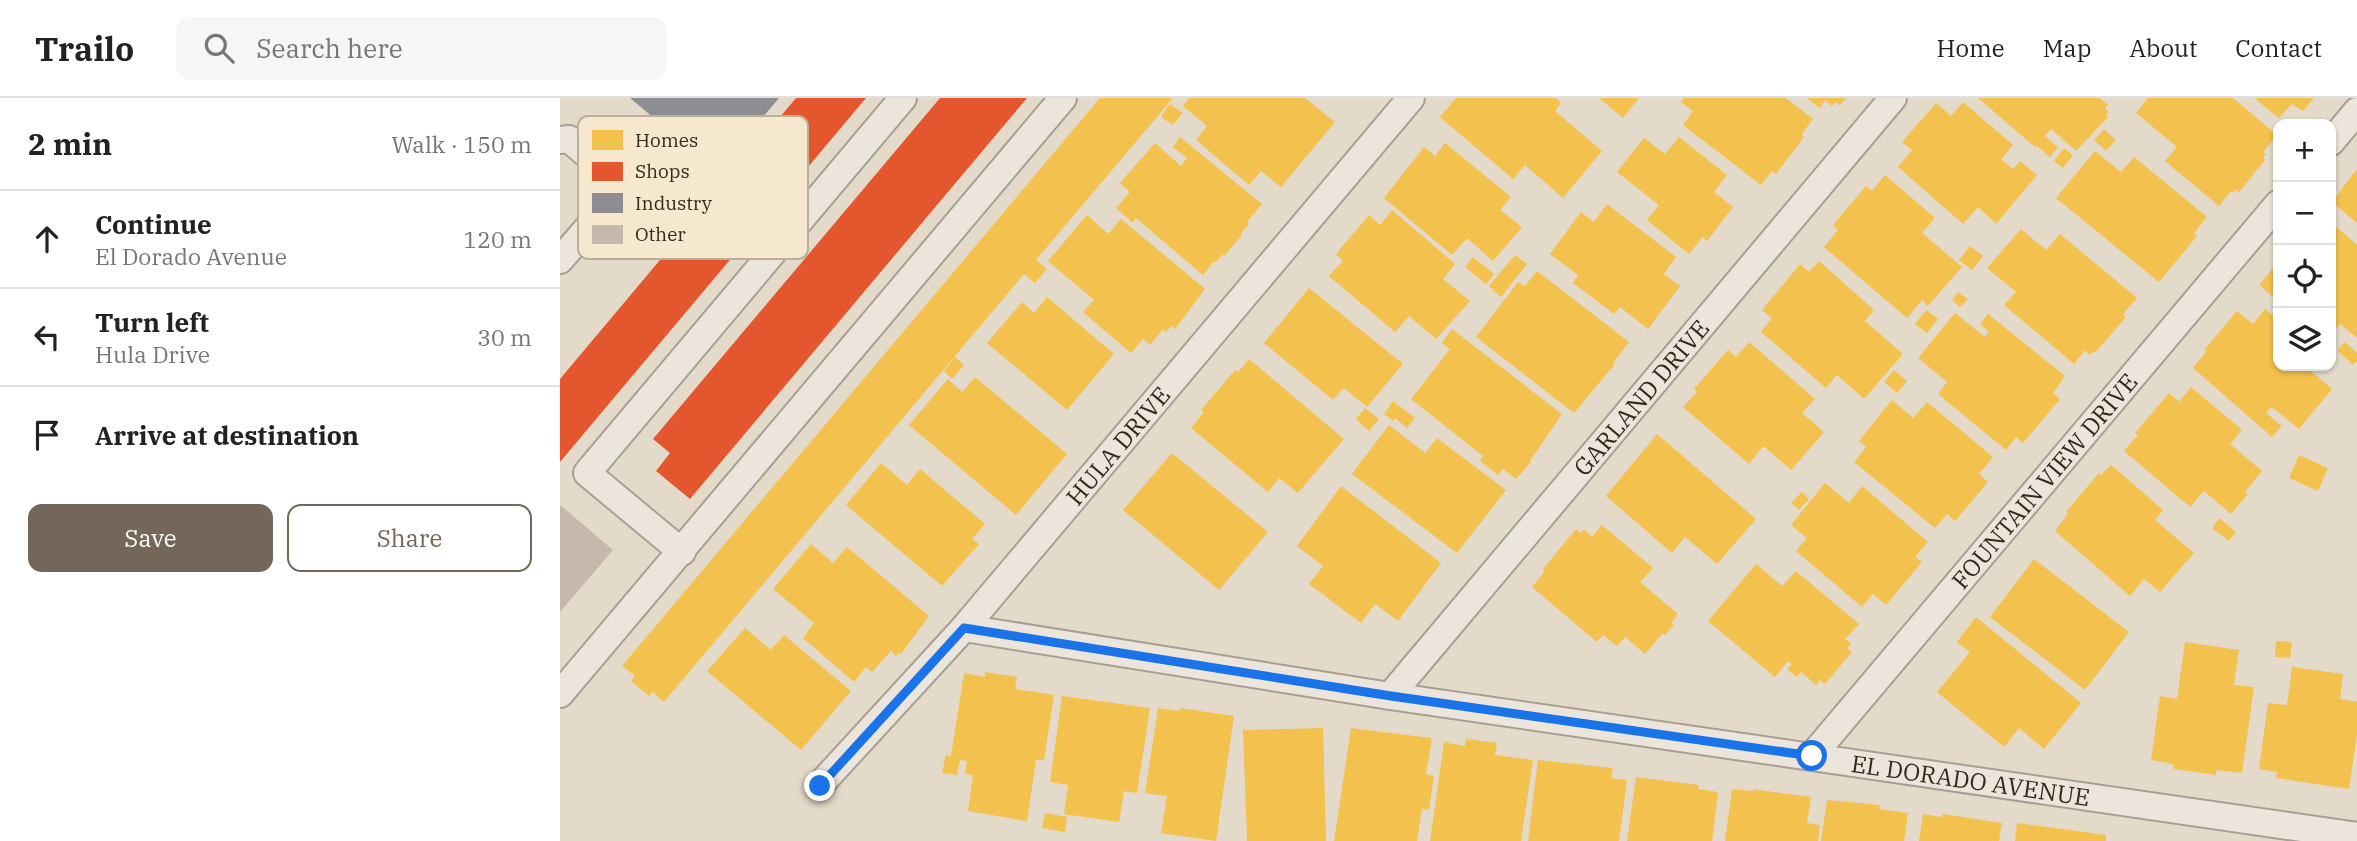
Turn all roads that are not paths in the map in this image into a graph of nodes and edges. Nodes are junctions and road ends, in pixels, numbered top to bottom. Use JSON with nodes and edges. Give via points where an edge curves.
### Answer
{"nodes":[{"id":1,"x":903,"y":98,"type":"edge"},
{"id":2,"x":1063,"y":98,"type":"edge"},
{"id":3,"x":1411,"y":98,"type":"edge"},
{"id":4,"x":1893,"y":98,"type":"edge"},
{"id":5,"x":2357,"y":111,"type":"edge"},
{"id":6,"x":2336,"y":136,"type":"edge"},
{"id":7,"x":560,"y":140,"type":"edge"},
{"id":8,"x":578,"y":147,"type":"edge"},
{"id":9,"x":2273,"y":210,"type":"edge"},
{"id":10,"x":808,"y":211,"type":"edge"},
{"id":11,"x":578,"y":239,"type":"edge"},
{"id":12,"x":767,"y":259,"type":"edge"},
{"id":13,"x":560,"y":260,"type":"edge"},
{"id":14,"x":681,"y":552,"type":"junction"},
{"id":15,"x":964,"y":628,"type":"junction"},
{"id":16,"x":560,"y":694,"type":"edge"},
{"id":17,"x":1391,"y":696,"type":"junction"},
{"id":18,"x":1812,"y":756,"type":"junction"},
{"id":19,"x":820,"y":786,"type":"dead end"},
{"id":20,"x":2357,"y":836,"type":"edge"}],
"edges":[{"from":1,"to":10,"type":"lane"},
{"from":2,"to":14,"type":"lane"},
{"from":3,"to":15,"type":"lane","name":"HULA DRIVE"},
{"from":4,"to":17,"type":"lane","name":"GARLAND DRIVE"},
{"from":5,"to":6,"type":"lane"},
{"from":7,"to":8,"type":"lane","via":[[569,139]]},
{"from":9,"to":18,"type":"lane","name":"FOUNTAIN VIEW DRIVE"},
{"from":11,"to":13,"type":"lane"},
{"from":12,"to":14,"type":"lane","via":[[587,473]]},
{"from":14,"to":16,"type":"lane"},
{"from":15,"to":17,"type":"lane","name":"EL DORADO AVENUE"},
{"from":15,"to":19,"type":"lane","name":"HULA DRIVE"},
{"from":17,"to":18,"type":"lane","name":"EL DORADO AVENUE"},
{"from":18,"to":20,"type":"lane","name":"EL DORADO AVENUE"}]}
